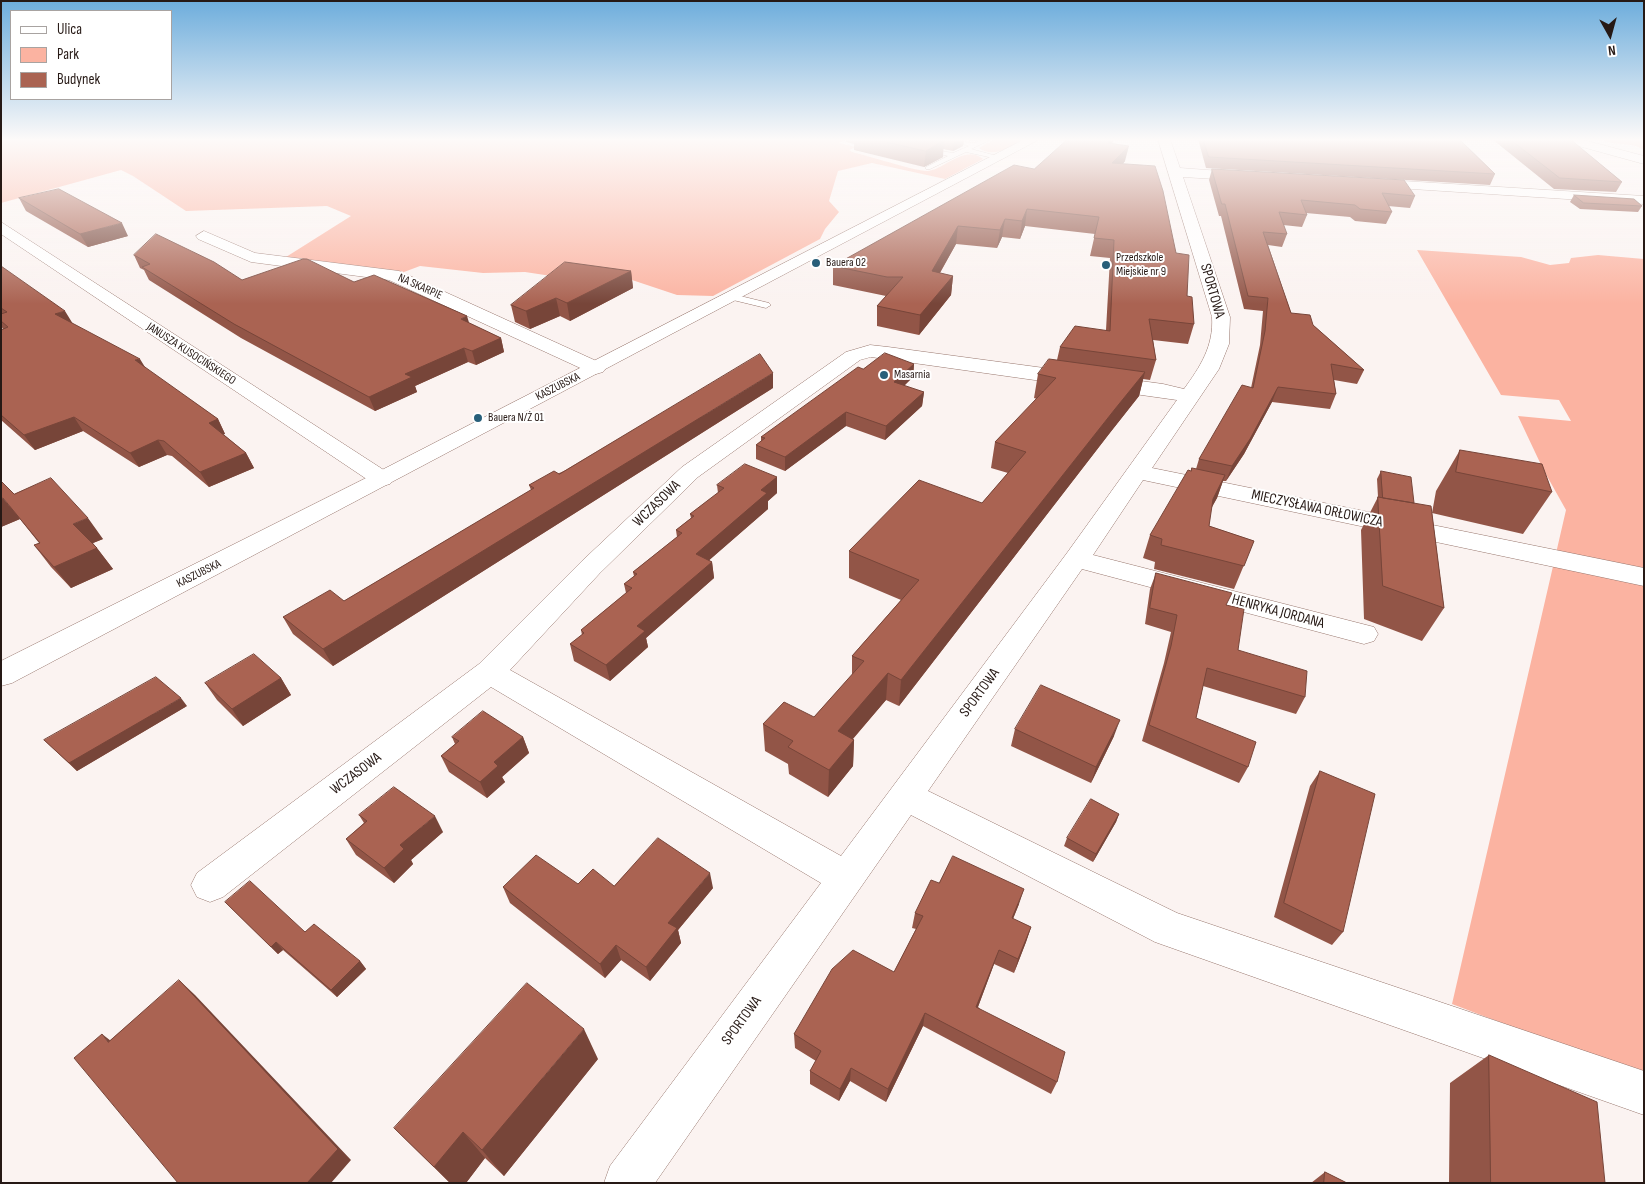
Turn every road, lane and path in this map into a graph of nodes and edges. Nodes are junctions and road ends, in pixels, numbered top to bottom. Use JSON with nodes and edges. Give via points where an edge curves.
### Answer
{"nodes":[{"id":1,"x":929,"y":194,"type":"edge"},
{"id":2,"x":1183,"y":194,"type":"edge"},
{"id":3,"x":1551,"y":194,"type":"edge"},
{"id":4,"x":1644,"y":200,"type":"edge"},
{"id":5,"x":1,"y":227,"type":"edge"},
{"id":6,"x":204,"y":236,"type":"dead end"},
{"id":7,"x":732,"y":297,"type":"junction"},
{"id":8,"x":766,"y":305,"type":"dead end"},
{"id":9,"x":596,"y":368,"type":"junction"},
{"id":10,"x":1191,"y":397,"type":"junction"},
{"id":11,"x":1138,"y":472,"type":"junction"},
{"id":12,"x":382,"y":480,"type":"junction"},
{"id":13,"x":1076,"y":559,"type":"junction"},
{"id":14,"x":1644,"y":577,"type":"edge"},
{"id":15,"x":1364,"y":634,"type":"dead end"},
{"id":16,"x":490,"y":672,"type":"junction"},
{"id":17,"x":1,"y":675,"type":"edge"},
{"id":18,"x":906,"y":796,"type":"junction"},
{"id":19,"x":844,"y":878,"type":"junction"},
{"id":20,"x":210,"y":885,"type":"dead end"},
{"id":21,"x":1644,"y":1093,"type":"edge"},
{"id":22,"x":627,"y":1183,"type":"edge"}],
"edges":[{"from":1,"to":7,"type":"street","name":"KASZUBSKA"},
{"from":2,"to":10,"type":"street","name":"SPORTOWA","via":[[1223,332],[1219,349]]},
{"from":3,"to":4,"type":"street"},
{"from":5,"to":12,"type":"street","name":"JANUSZA KUSOCIŃSKIEGO"},
{"from":6,"to":9,"type":"street","name":"NA SKARPIE","via":[[251,257],[393,275]]},
{"from":7,"to":8,"type":"lane"},
{"from":7,"to":9,"type":"street","name":"KASZUBSKA"},
{"from":9,"to":12,"type":"street","name":"KASZUBSKA"},
{"from":10,"to":11,"type":"street","name":"SPORTOWA"},
{"from":10,"to":16,"type":"street","name":"WCZASOWA","via":[[1163,390],[888,353],[859,353],[690,472],[591,567]]},
{"from":11,"to":13,"type":"street","name":"SPORTOWA"},
{"from":11,"to":14,"type":"street","name":"MIECZYSŁAWA ORŁOWICZA"},
{"from":12,"to":17,"type":"street","name":"KASZUBSKA"},
{"from":13,"to":15,"type":"street","name":"HENRYKA JORDANA"},
{"from":13,"to":18,"type":"street","name":"SPORTOWA"},
{"from":16,"to":19,"type":"street"},
{"from":16,"to":20,"type":"street","name":"WCZASOWA"},
{"from":18,"to":19,"type":"street","name":"SPORTOWA"},
{"from":18,"to":21,"type":"street","via":[[1168,929]]},
{"from":19,"to":22,"type":"street","name":"SPORTOWA"}]}
